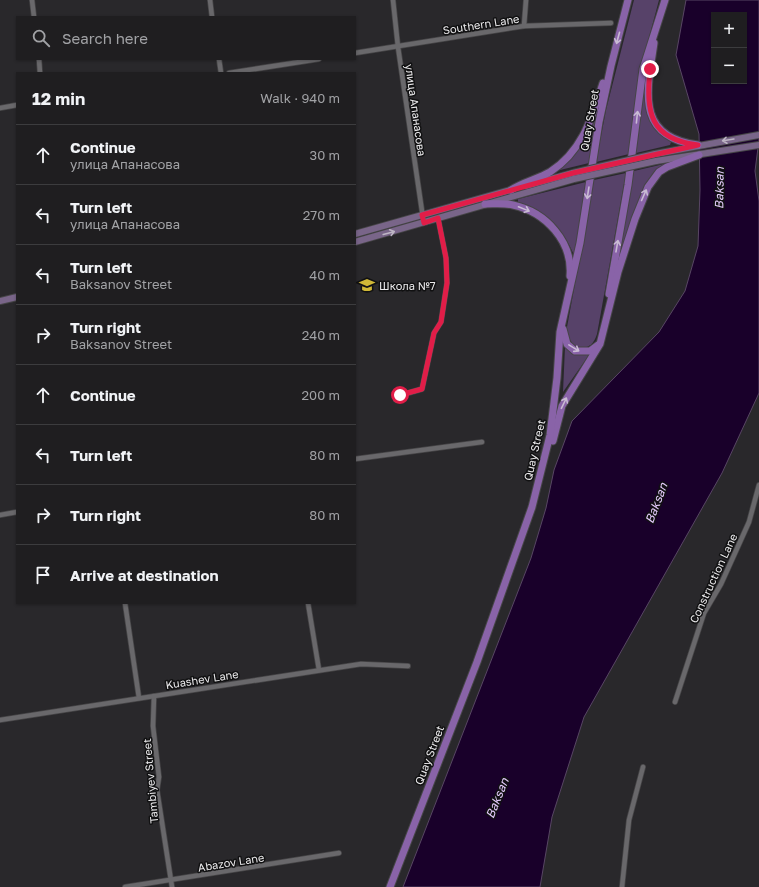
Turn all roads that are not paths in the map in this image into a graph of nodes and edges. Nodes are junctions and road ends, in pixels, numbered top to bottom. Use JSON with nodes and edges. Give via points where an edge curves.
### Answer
{"nodes":[{"id":1,"x":32,"y":0,"type":"edge"},
{"id":2,"x":210,"y":0,"type":"edge"},
{"id":3,"x":393,"y":0,"type":"edge"},
{"id":4,"x":526,"y":0,"type":"edge"},
{"id":5,"x":628,"y":0,"type":"edge"},
{"id":6,"x":661,"y":0,"type":"edge"},
{"id":7,"x":666,"y":0,"type":"edge"},
{"id":8,"x":34,"y":16,"type":"edge"},
{"id":9,"x":212,"y":16,"type":"edge"},
{"id":10,"x":660,"y":18,"type":"junction"},
{"id":11,"x":611,"y":23,"type":"dead end"},
{"id":12,"x":524,"y":26,"type":"junction"},
{"id":13,"x":656,"y":30,"type":"junction"},
{"id":14,"x":398,"y":47,"type":"junction"},
{"id":15,"x":356,"y":53,"type":"edge"},
{"id":16,"x":39,"y":60,"type":"edge"},
{"id":17,"x":219,"y":60,"type":"edge"},
{"id":18,"x":313,"y":60,"type":"edge"},
{"id":19,"x":611,"y":66,"type":"junction"},
{"id":20,"x":40,"y":72,"type":"edge"},
{"id":21,"x":221,"y":72,"type":"edge"},
{"id":22,"x":235,"y":72,"type":"edge"},
{"id":23,"x":16,"y":105,"type":"edge"},
{"id":24,"x":0,"y":108,"type":"edge"},
{"id":25,"x":759,"y":135,"type":"edge"},
{"id":26,"x":698,"y":145,"type":"junction"},
{"id":27,"x":759,"y":145,"type":"edge"},
{"id":28,"x":699,"y":155,"type":"junction"},
{"id":29,"x":655,"y":157,"type":"junction"},
{"id":30,"x":511,"y":190,"type":"junction"},
{"id":31,"x":485,"y":204,"type":"junction"},
{"id":32,"x":422,"y":215,"type":"junction"},
{"id":33,"x":438,"y":218,"type":"junction"},
{"id":34,"x":424,"y":223,"type":"junction"},
{"id":35,"x":356,"y":234,"type":"edge"},
{"id":36,"x":356,"y":242,"type":"edge"},
{"id":37,"x":16,"y":297,"type":"edge"},
{"id":38,"x":568,"y":298,"type":"junction"},
{"id":39,"x":0,"y":301,"type":"edge"},
{"id":40,"x":607,"y":312,"type":"junction"},
{"id":41,"x":562,"y":323,"type":"junction"},
{"id":42,"x":600,"y":344,"type":"junction"},
{"id":43,"x":396,"y":400,"type":"dead end"},
{"id":44,"x":482,"y":442,"type":"dead end"},
{"id":45,"x":356,"y":459,"type":"edge"},
{"id":46,"x":759,"y":485,"type":"edge"},
{"id":47,"x":532,"y":507,"type":"junction"},
{"id":48,"x":16,"y":512,"type":"edge"},
{"id":49,"x":0,"y":515,"type":"edge"},
{"id":50,"x":125,"y":604,"type":"edge"},
{"id":51,"x":308,"y":604,"type":"edge"},
{"id":52,"x":408,"y":666,"type":"dead end"},
{"id":53,"x":319,"y":670,"type":"junction"},
{"id":54,"x":154,"y":696,"type":"junction"},
{"id":55,"x":139,"y":698,"type":"junction"},
{"id":56,"x":675,"y":702,"type":"dead end"},
{"id":57,"x":0,"y":720,"type":"edge"},
{"id":58,"x":643,"y":767,"type":"dead end"},
{"id":59,"x":339,"y":854,"type":"dead end"},
{"id":60,"x":171,"y":880,"type":"junction"},
{"id":61,"x":125,"y":887,"type":"edge"},
{"id":62,"x":172,"y":887,"type":"edge"},
{"id":63,"x":390,"y":887,"type":"edge"},
{"id":64,"x":622,"y":887,"type":"edge"}],
"edges":[{"from":1,"to":8,"type":"street"},
{"from":2,"to":9,"type":"street"},
{"from":3,"to":14,"type":"street","name":"улица Апанасова"},
{"from":4,"to":12,"type":"street"},
{"from":5,"to":19,"type":"main road","name":"Quay Street","one_way":true},
{"from":6,"to":10,"type":"main road"},
{"from":7,"to":10,"type":"main road"},
{"from":10,"to":13,"type":"main road"},
{"from":11,"to":12,"type":"street","name":"Southern Lane"},
{"from":12,"to":14,"type":"street","name":"Southern Lane"},
{"from":13,"to":26,"type":"main road","via":[[648,87],[650,111],[658,127],[668,137],[681,143]]},
{"from":40,"to":13,"type":"main road","one_way":true,"via":[[628,185],[643,69]]},
{"from":14,"to":15,"type":"street","name":"Southern Lane"},
{"from":14,"to":32,"type":"street","name":"улица Апанасова"},
{"from":16,"to":20,"type":"street"},
{"from":17,"to":21,"type":"street"},
{"from":18,"to":22,"type":"street"},
{"from":19,"to":30,"type":"main road","via":[[586,133],[576,149],[550,172],[525,181]]},
{"from":19,"to":38,"type":"main road","name":"Quay Street","one_way":true},
{"from":23,"to":24,"type":"street"},
{"from":25,"to":26,"type":"main road","one_way":true},
{"from":26,"to":29,"type":"main road"},
{"from":27,"to":28,"type":"main road"},
{"from":28,"to":29,"type":"main road"},
{"from":40,"to":28,"type":"main road","one_way":true,"via":[[635,220],[648,187],[667,167]]},
{"from":29,"to":30,"type":"main road","bridge":true,"via":[[573,173]]},
{"from":29,"to":31,"type":"main road","bridge":true},
{"from":30,"to":32,"type":"main road"},
{"from":31,"to":33,"type":"main road"},
{"from":31,"to":38,"type":"main road","one_way":true,"via":[[519,206],[540,217],[553,228],[570,259]]},
{"from":32,"to":34,"type":"street","name":"улица Апанасова"},
{"from":32,"to":35,"type":"main road"},
{"from":33,"to":34,"type":"main road"},
{"from":33,"to":43,"type":"street","via":[[446,258],[447,283],[441,322],[434,333],[422,389],[400,395]]},
{"from":36,"to":34,"type":"main road","one_way":true},
{"from":37,"to":39,"type":"main road"},
{"from":38,"to":41,"type":"main road","name":"Quay Street"},
{"from":40,"to":42,"type":"main road"},
{"from":41,"to":42,"type":"main road","one_way":true,"via":[[567,344],[575,351],[590,351]]},
{"from":41,"to":47,"type":"main road","name":"Quay Street","via":[[552,419]]},
{"from":47,"to":42,"type":"main road","one_way":true,"via":[[562,406]]},
{"from":44,"to":45,"type":"street"},
{"from":46,"to":56,"type":"street","name":"Construction Lane","via":[[749,522],[721,584],[704,613]]},
{"from":47,"to":63,"type":"main road","name":"Quay Street","via":[[480,654]]},
{"from":48,"to":49,"type":"street"},
{"from":50,"to":55,"type":"street"},
{"from":51,"to":53,"type":"street"},
{"from":52,"to":53,"type":"street","name":"Kuashev Lane","via":[[361,664]]},
{"from":53,"to":54,"type":"street","name":"Kuashev Lane"},
{"from":54,"to":55,"type":"street","name":"Kuashev Lane"},
{"from":54,"to":60,"type":"street","name":"Tambiyev Street","via":[[153,726],[159,777],[157,790]]},
{"from":55,"to":57,"type":"street","name":"Kuashev Lane"},
{"from":58,"to":64,"type":"street","via":[[629,820]]},
{"from":59,"to":60,"type":"street","name":"Abazov Lane"},
{"from":60,"to":61,"type":"street","name":"Abazov Lane"},
{"from":60,"to":62,"type":"street","name":"Tambiyev Street"}]}
